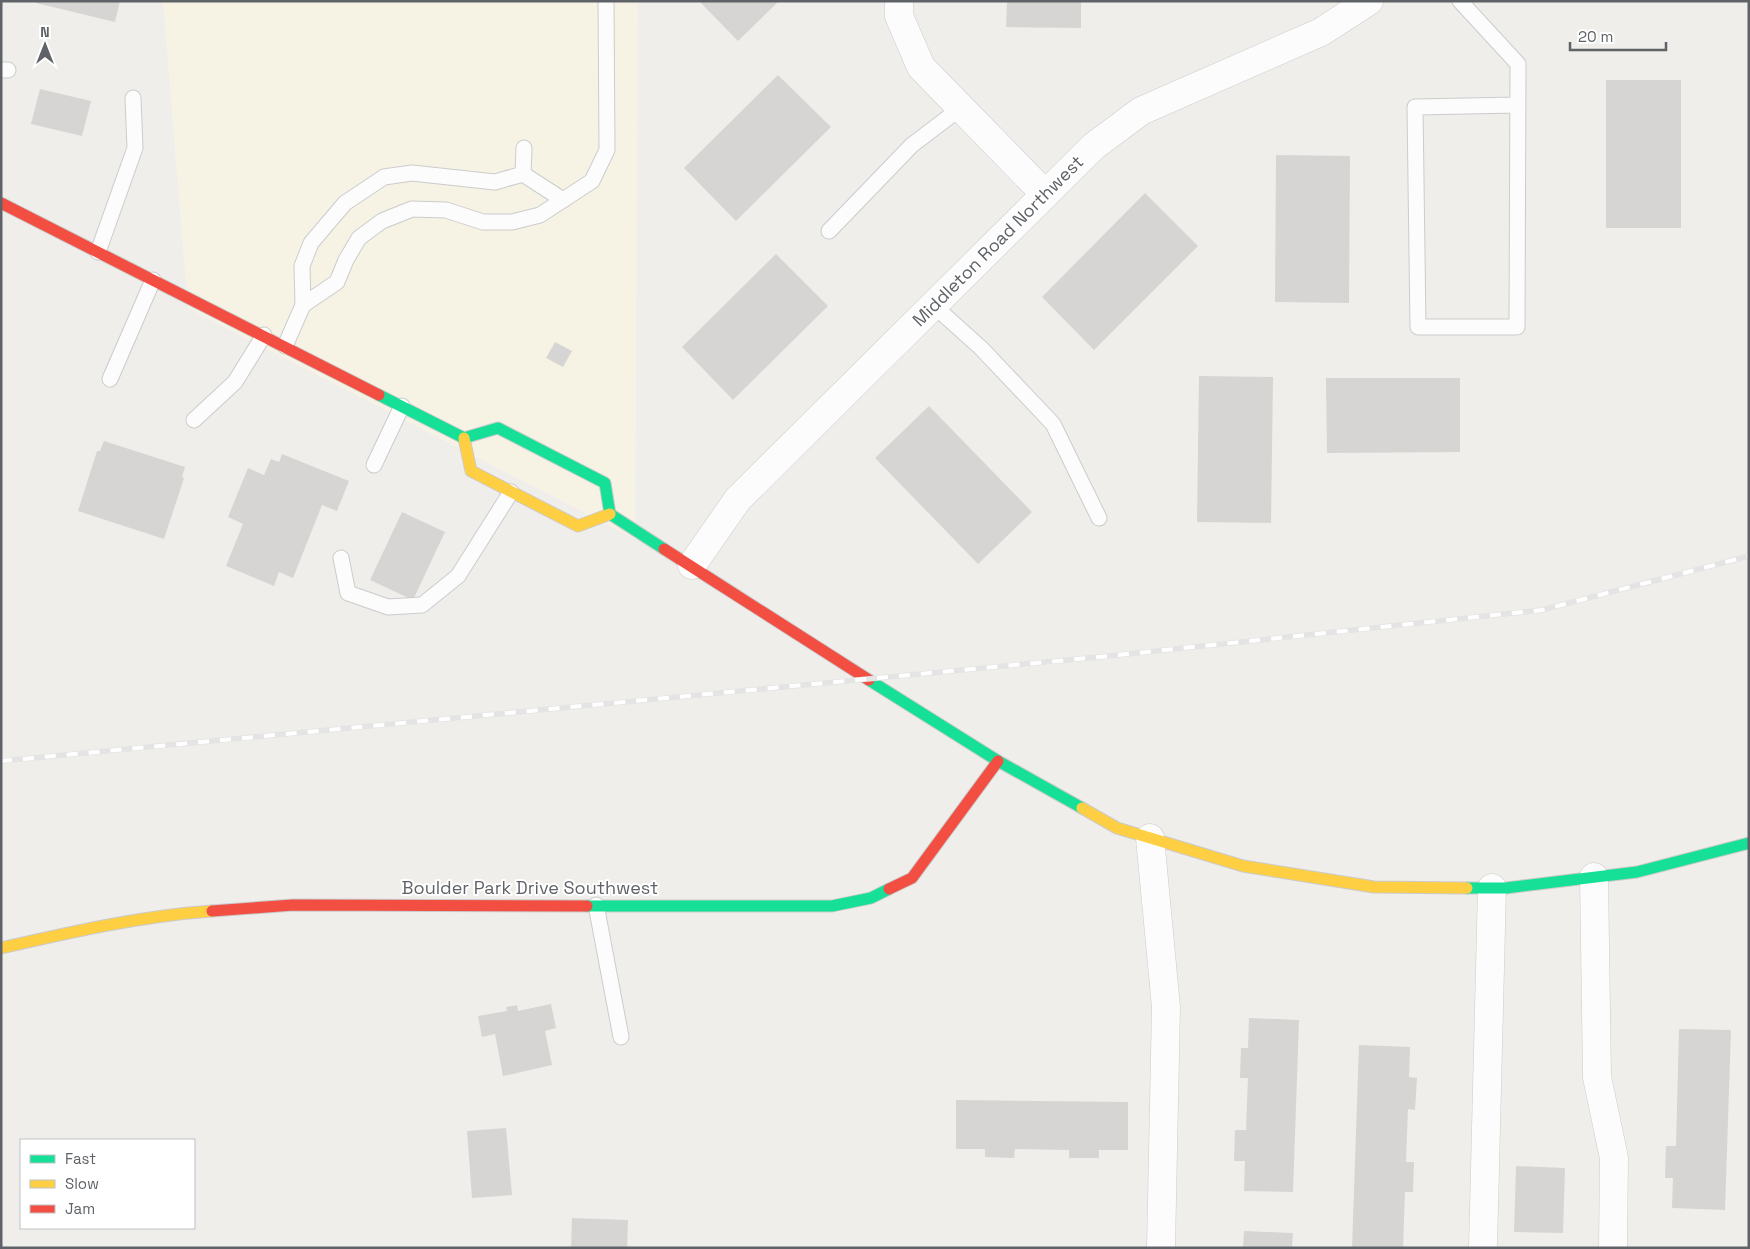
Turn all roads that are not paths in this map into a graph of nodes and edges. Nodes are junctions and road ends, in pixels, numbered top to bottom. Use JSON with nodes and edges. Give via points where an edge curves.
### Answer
{"nodes":[{"id":1,"x":606,"y":1,"type":"edge"},
{"id":2,"x":899,"y":1,"type":"edge"},
{"id":3,"x":1369,"y":1,"type":"edge"},
{"id":4,"x":1460,"y":1,"type":"edge"},
{"id":5,"x":133,"y":98,"type":"dead end"},
{"id":6,"x":1518,"y":105,"type":"junction"},
{"id":7,"x":962,"y":107,"type":"junction"},
{"id":8,"x":524,"y":148,"type":"dead end"},
{"id":9,"x":523,"y":174,"type":"junction"},
{"id":10,"x":1045,"y":194,"type":"junction"},
{"id":11,"x":563,"y":200,"type":"junction"},
{"id":12,"x":1,"y":203,"type":"edge"},
{"id":13,"x":830,"y":231,"type":"dead end"},
{"id":14,"x":98,"y":252,"type":"junction"},
{"id":15,"x":153,"y":280,"type":"junction"},
{"id":16,"x":303,"y":305,"type":"junction"},
{"id":17,"x":933,"y":305,"type":"junction"},
{"id":18,"x":264,"y":335,"type":"junction"},
{"id":19,"x":285,"y":346,"type":"junction"},
{"id":20,"x":110,"y":379,"type":"dead end"},
{"id":21,"x":402,"y":406,"type":"junction"},
{"id":22,"x":194,"y":420,"type":"dead end"},
{"id":23,"x":464,"y":438,"type":"junction"},
{"id":24,"x":374,"y":465,"type":"dead end"},
{"id":25,"x":511,"y":492,"type":"junction"},
{"id":26,"x":610,"y":514,"type":"junction"},
{"id":27,"x":1099,"y":518,"type":"dead end"},
{"id":28,"x":341,"y":558,"type":"dead end"},
{"id":29,"x":692,"y":565,"type":"junction"},
{"id":30,"x":998,"y":761,"type":"junction"},
{"id":31,"x":1150,"y":838,"type":"junction"},
{"id":32,"x":1749,"y":843,"type":"edge"},
{"id":33,"x":1594,"y":877,"type":"junction"},
{"id":34,"x":1492,"y":888,"type":"junction"},
{"id":35,"x":596,"y":905,"type":"junction"},
{"id":36,"x":1,"y":948,"type":"edge"},
{"id":37,"x":621,"y":1037,"type":"dead end"},
{"id":38,"x":1160,"y":1248,"type":"edge"},
{"id":39,"x":1483,"y":1248,"type":"edge"},
{"id":40,"x":1613,"y":1248,"type":"edge"}],
"edges":[{"from":1,"to":11,"type":"lane","via":[[607,150],[592,181]]},
{"from":2,"to":7,"type":"street","via":[[899,16],[921,67]]},
{"from":3,"to":10,"type":"street","name":"Middleton Road Northwest","via":[[1321,32],[1140,111],[1094,146]]},
{"from":4,"to":6,"type":"lane","via":[[1518,64]]},
{"from":5,"to":14,"type":"lane","via":[[135,148]]},
{"from":6,"to":6,"type":"lane","via":[[1517,327],[1418,327],[1415,107]]},
{"from":7,"to":10,"type":"street"},
{"from":7,"to":13,"type":"lane","via":[[912,145]]},
{"from":8,"to":9,"type":"lane"},
{"from":9,"to":11,"type":"lane"},
{"from":9,"to":16,"type":"lane","via":[[495,182],[412,173],[384,178],[345,203],[311,244],[302,266]]},
{"from":10,"to":17,"type":"street","name":"Middleton Road Northwest"},
{"from":11,"to":16,"type":"lane","via":[[540,215],[512,222],[483,222],[446,210],[412,209],[382,221],[359,238],[337,282]]},
{"from":12,"to":14,"type":"main road"},
{"from":14,"to":15,"type":"main road"},
{"from":15,"to":18,"type":"main road"},
{"from":15,"to":20,"type":"lane"},
{"from":16,"to":19,"type":"lane"},
{"from":17,"to":27,"type":"lane","via":[[981,348],[1053,424]]},
{"from":17,"to":29,"type":"street","name":"Middleton Road Northwest","via":[[738,499]]},
{"from":18,"to":19,"type":"main road"},
{"from":18,"to":22,"type":"lane","via":[[235,382]]},
{"from":19,"to":21,"type":"main road"},
{"from":21,"to":23,"type":"main road"},
{"from":21,"to":24,"type":"lane"},
{"from":23,"to":25,"type":"main road","via":[[471,471]]},
{"from":23,"to":26,"type":"main road","via":[[498,428],[546,452],[605,483]]},
{"from":25,"to":26,"type":"main road","via":[[578,526]]},
{"from":25,"to":28,"type":"lane","via":[[458,576],[422,605],[388,607],[348,593]]},
{"from":26,"to":29,"type":"main road"},
{"from":29,"to":30,"type":"main road","via":[[826,654]]},
{"from":30,"to":31,"type":"main road","via":[[1116,828]]},
{"from":30,"to":35,"type":"main road","name":"Boulder Park Drive Southwest","via":[[912,878],[871,898],[832,906]]},
{"from":31,"to":34,"type":"main road","via":[[1243,866],[1374,887]]},
{"from":31,"to":38,"type":"street","via":[[1166,1007]]},
{"from":32,"to":33,"type":"main road","via":[[1637,872]]},
{"from":33,"to":34,"type":"main road"},
{"from":33,"to":40,"type":"street","via":[[1597,1076],[1614,1158]]},
{"from":34,"to":39,"type":"street"},
{"from":35,"to":36,"type":"main road","name":"Boulder Park Drive Southwest","via":[[293,905],[180,913],[79,930]]},
{"from":35,"to":37,"type":"lane"}]}
